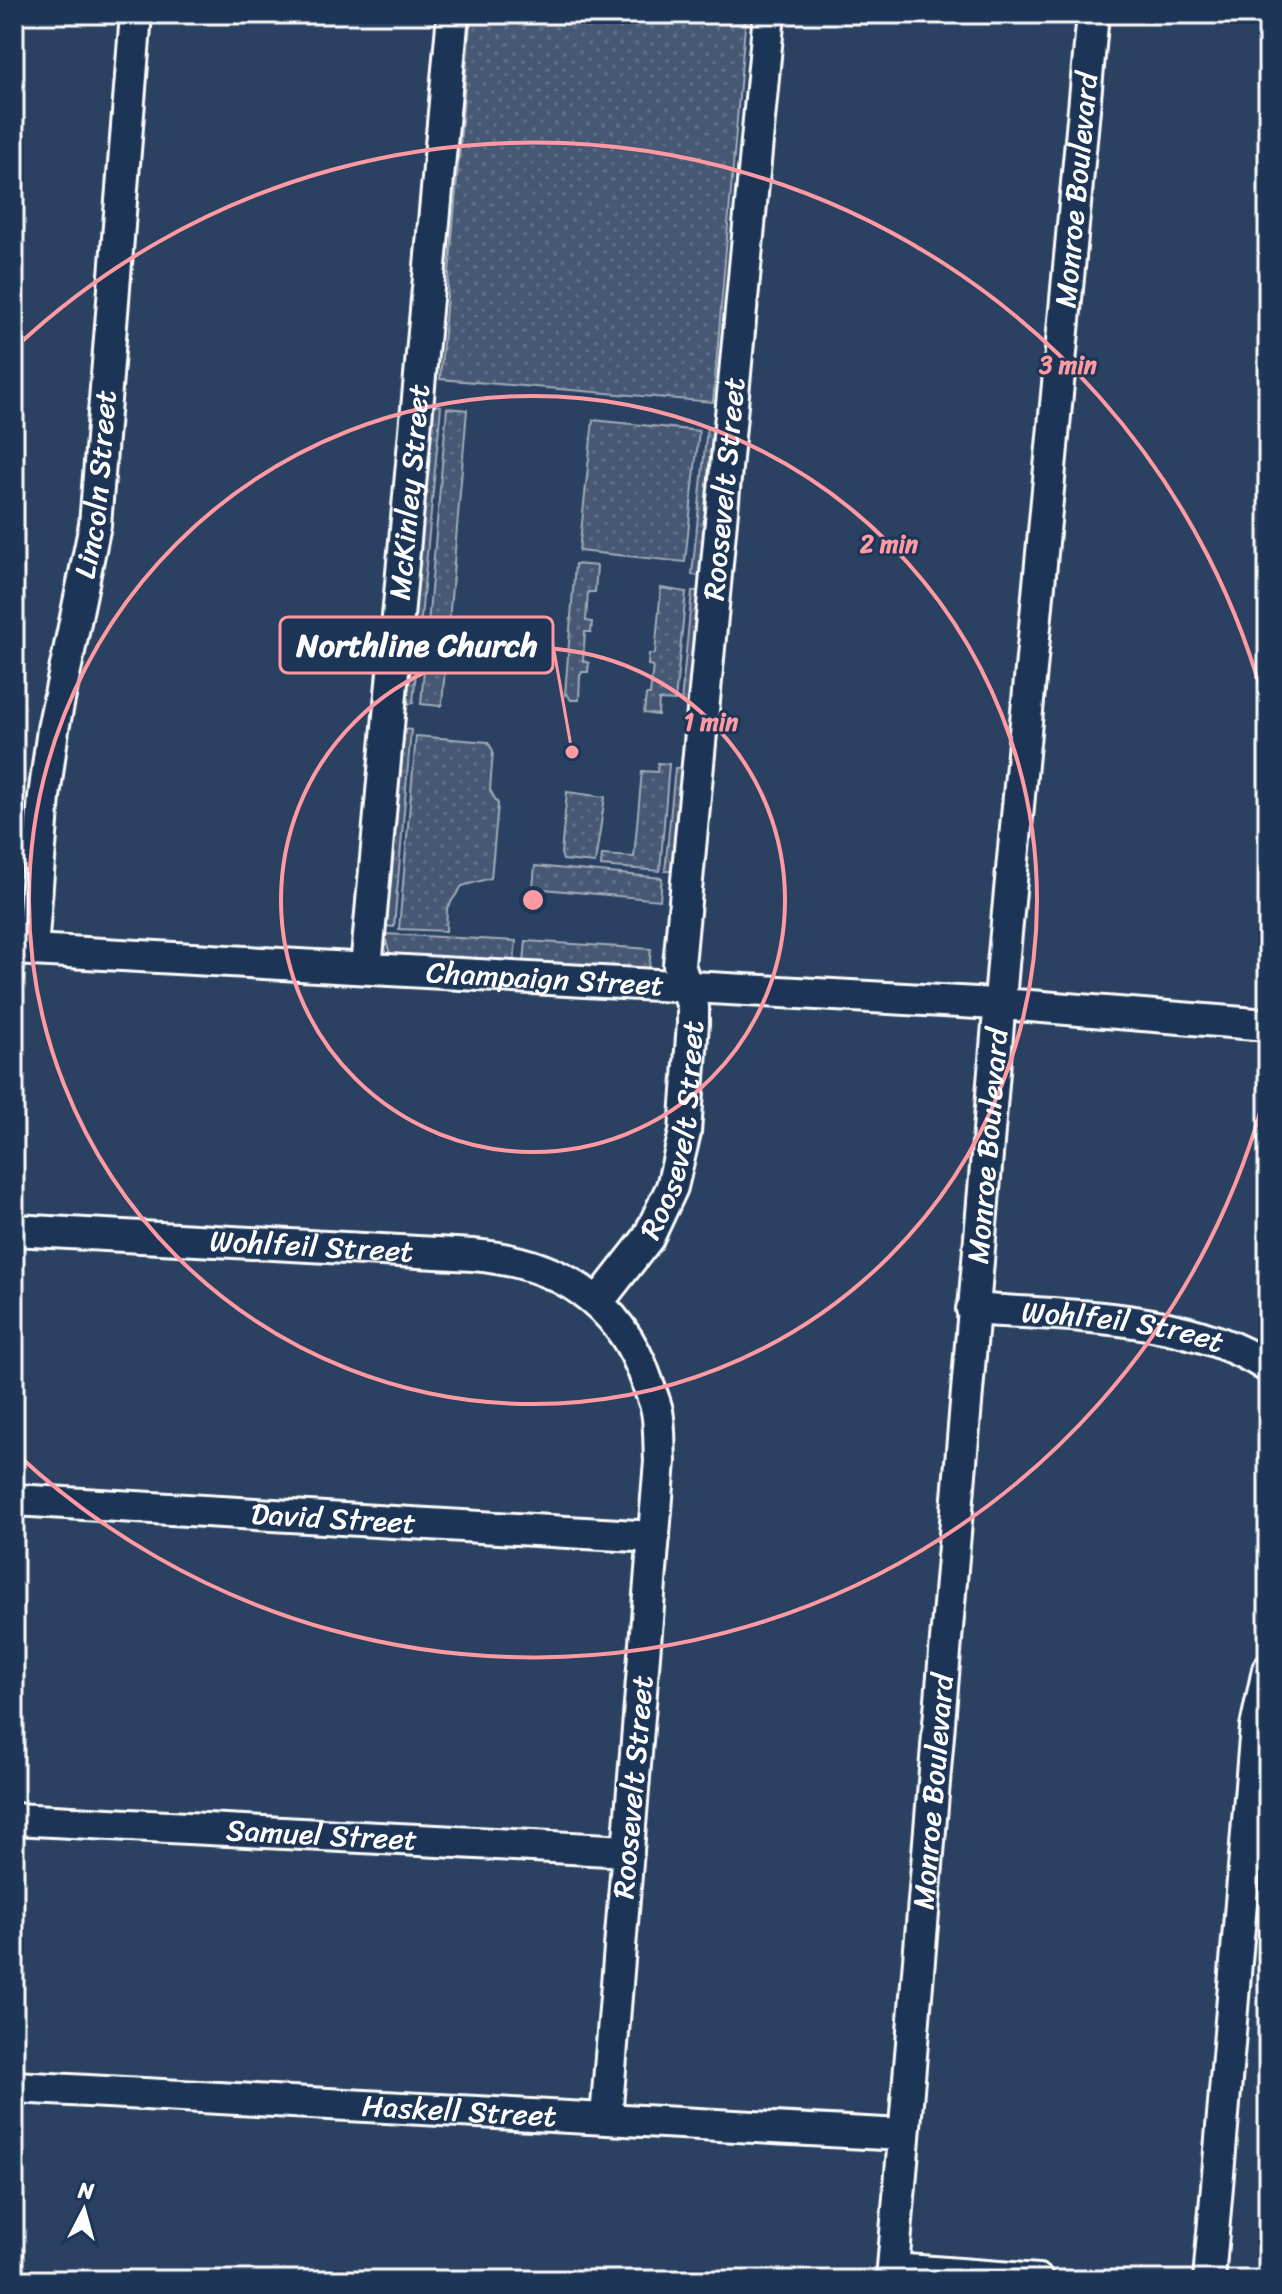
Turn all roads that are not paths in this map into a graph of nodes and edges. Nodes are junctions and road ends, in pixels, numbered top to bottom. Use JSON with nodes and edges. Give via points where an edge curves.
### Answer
{"nodes":[{"id":1,"x":136,"y":14,"type":"edge"},
{"id":2,"x":453,"y":14,"type":"edge"},
{"id":3,"x":769,"y":14,"type":"edge"},
{"id":4,"x":1093,"y":14,"type":"edge"},
{"id":5,"x":23,"y":949,"type":"edge"},
{"id":6,"x":366,"y":968,"type":"junction"},
{"id":7,"x":686,"y":987,"type":"junction"},
{"id":8,"x":999,"y":1004,"type":"junction"},
{"id":9,"x":1268,"y":1025,"type":"edge"},
{"id":10,"x":14,"y":1230,"type":"edge"},
{"id":11,"x":598,"y":1302,"type":"junction"},
{"id":12,"x":972,"y":1309,"type":"junction"},
{"id":13,"x":1268,"y":1367,"type":"edge"},
{"id":14,"x":14,"y":1500,"type":"edge"},
{"id":15,"x":654,"y":1537,"type":"junction"},
{"id":16,"x":1268,"y":1670,"type":"edge"},
{"id":17,"x":14,"y":1819,"type":"edge"},
{"id":18,"x":628,"y":1851,"type":"junction"},
{"id":19,"x":14,"y":2087,"type":"edge"},
{"id":20,"x":606,"y":2118,"type":"junction"},
{"id":21,"x":903,"y":2135,"type":"junction"},
{"id":22,"x":892,"y":2274,"type":"edge"},
{"id":23,"x":1038,"y":2280,"type":"edge"},
{"id":24,"x":1209,"y":2280,"type":"edge"}],
"edges":[{"from":1,"to":5,"type":"street","name":"Lincoln Street","via":[[95,525],[53,729]]},
{"from":2,"to":6,"type":"street","name":"McKinley Street"},
{"from":3,"to":7,"type":"street","name":"Roosevelt Street","via":[[679,965]]},
{"from":4,"to":8,"type":"street","name":"Monroe Boulevard"},
{"from":5,"to":6,"type":"street","name":"Champaign Street"},
{"from":6,"to":7,"type":"street","name":"Champaign Street"},
{"from":7,"to":8,"type":"street","name":"Champaign Street"},
{"from":7,"to":11,"type":"street","name":"Roosevelt Street","via":[[693,1023],[685,1132],[672,1187],[648,1238]]},
{"from":8,"to":9,"type":"street","name":"Champaign Street"},
{"from":8,"to":12,"type":"street","name":"Monroe Boulevard"},
{"from":10,"to":11,"type":"street","name":"Wohlfeil Street","via":[[498,1257],[564,1279]]},
{"from":11,"to":15,"type":"street","name":"Roosevelt Street","via":[[628,1338],[657,1411],[660,1461]]},
{"from":12,"to":13,"type":"street","name":"Wohlfeil Street","via":[[1131,1322],[1193,1333]]},
{"from":12,"to":21,"type":"street","name":"Monroe Boulevard"},
{"from":14,"to":15,"type":"street","name":"David Street"},
{"from":15,"to":18,"type":"street","name":"Roosevelt Street"},
{"from":16,"to":24,"type":"street","via":[[1256,1727]]},
{"from":17,"to":18,"type":"street","name":"Samuel Street"},
{"from":18,"to":20,"type":"street","name":"Roosevelt Street"},
{"from":19,"to":20,"type":"street","name":"Haskell Street"},
{"from":20,"to":21,"type":"street","name":"Haskell Street"},
{"from":21,"to":22,"type":"street","name":"Monroe Boulevard"},
{"from":22,"to":23,"type":"street"}]}
